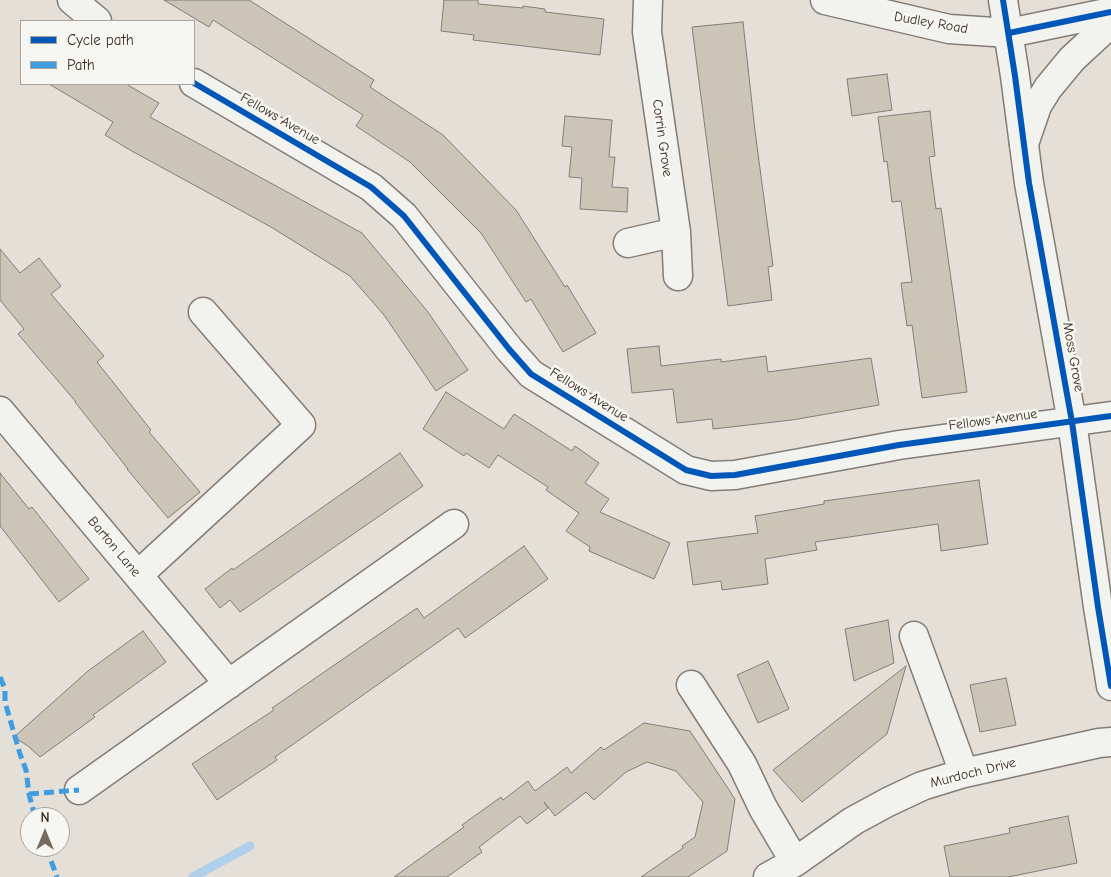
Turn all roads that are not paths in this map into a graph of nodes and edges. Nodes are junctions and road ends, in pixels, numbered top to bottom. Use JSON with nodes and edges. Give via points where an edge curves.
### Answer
{"nodes":[{"id":1,"x":72,"y":0,"type":"edge"},
{"id":2,"x":648,"y":0,"type":"edge"},
{"id":3,"x":825,"y":0,"type":"edge"},
{"id":4,"x":1004,"y":0,"type":"edge"},
{"id":5,"x":1111,"y":12,"type":"edge"},
{"id":6,"x":95,"y":20,"type":"edge"},
{"id":7,"x":1111,"y":23,"type":"edge"},
{"id":8,"x":1009,"y":33,"type":"junction"},
{"id":9,"x":195,"y":84,"type":"edge"},
{"id":10,"x":1024,"y":144,"type":"junction"},
{"id":11,"x":676,"y":232,"type":"junction"},
{"id":12,"x":628,"y":243,"type":"dead end"},
{"id":13,"x":678,"y":276,"type":"dead end"},
{"id":14,"x":203,"y":312,"type":"dead end"},
{"id":15,"x":0,"y":411,"type":"edge"},
{"id":16,"x":1111,"y":416,"type":"edge"},
{"id":17,"x":1072,"y":422,"type":"junction"},
{"id":18,"x":454,"y":524,"type":"dead end"},
{"id":19,"x":138,"y":575,"type":"junction"},
{"id":20,"x":914,"y":636,"type":"dead end"},
{"id":21,"x":228,"y":684,"type":"junction"},
{"id":22,"x":691,"y":686,"type":"dead end"},
{"id":23,"x":1111,"y":686,"type":"edge"},
{"id":24,"x":1111,"y":742,"type":"edge"},
{"id":25,"x":964,"y":773,"type":"junction"},
{"id":26,"x":79,"y":790,"type":"dead end"},
{"id":27,"x":795,"y":862,"type":"junction"},
{"id":28,"x":768,"y":877,"type":"edge"}],
"edges":[{"from":1,"to":6,"type":"main road"},
{"from":2,"to":11,"type":"main road","name":"Corrin Grove","via":[[647,32]]},
{"from":3,"to":8,"type":"main road","name":"Dudley Road","via":[[949,29]]},
{"from":4,"to":8,"type":"main road","name":"Moss Grove"},
{"from":5,"to":8,"type":"main road","name":"Dudley Road"},
{"from":7,"to":10,"type":"main road","via":[[1072,59],[1048,88],[1037,106]]},
{"from":8,"to":10,"type":"main road","name":"Moss Grove"},
{"from":9,"to":17,"type":"main road","name":"Fellows Avenue","via":[[371,187],[404,216],[531,374],[686,470],[711,476],[735,475],[899,445]]},
{"from":10,"to":17,"type":"main road","name":"Moss Grove","via":[[1028,183]]},
{"from":11,"to":12,"type":"main road"},
{"from":11,"to":13,"type":"main road","name":"Corrin Grove"},
{"from":14,"to":19,"type":"main road","via":[[301,425]]},
{"from":15,"to":19,"type":"main road","name":"Barton Lane"},
{"from":16,"to":17,"type":"main road","name":"Fellows Avenue"},
{"from":17,"to":23,"type":"main road","name":"Moss Grove"},
{"from":18,"to":21,"type":"main road"},
{"from":19,"to":21,"type":"main road","name":"Barton Lane"},
{"from":20,"to":25,"type":"main road"},
{"from":21,"to":26,"type":"main road"},
{"from":22,"to":27,"type":"main road","via":[[742,764]]},
{"from":24,"to":25,"type":"main road","name":"Murdoch Drive"},
{"from":25,"to":27,"type":"main road","name":"Murdoch Drive","via":[[922,786],[888,802]]},
{"from":27,"to":28,"type":"main road","name":"Murdoch Drive"}]}
